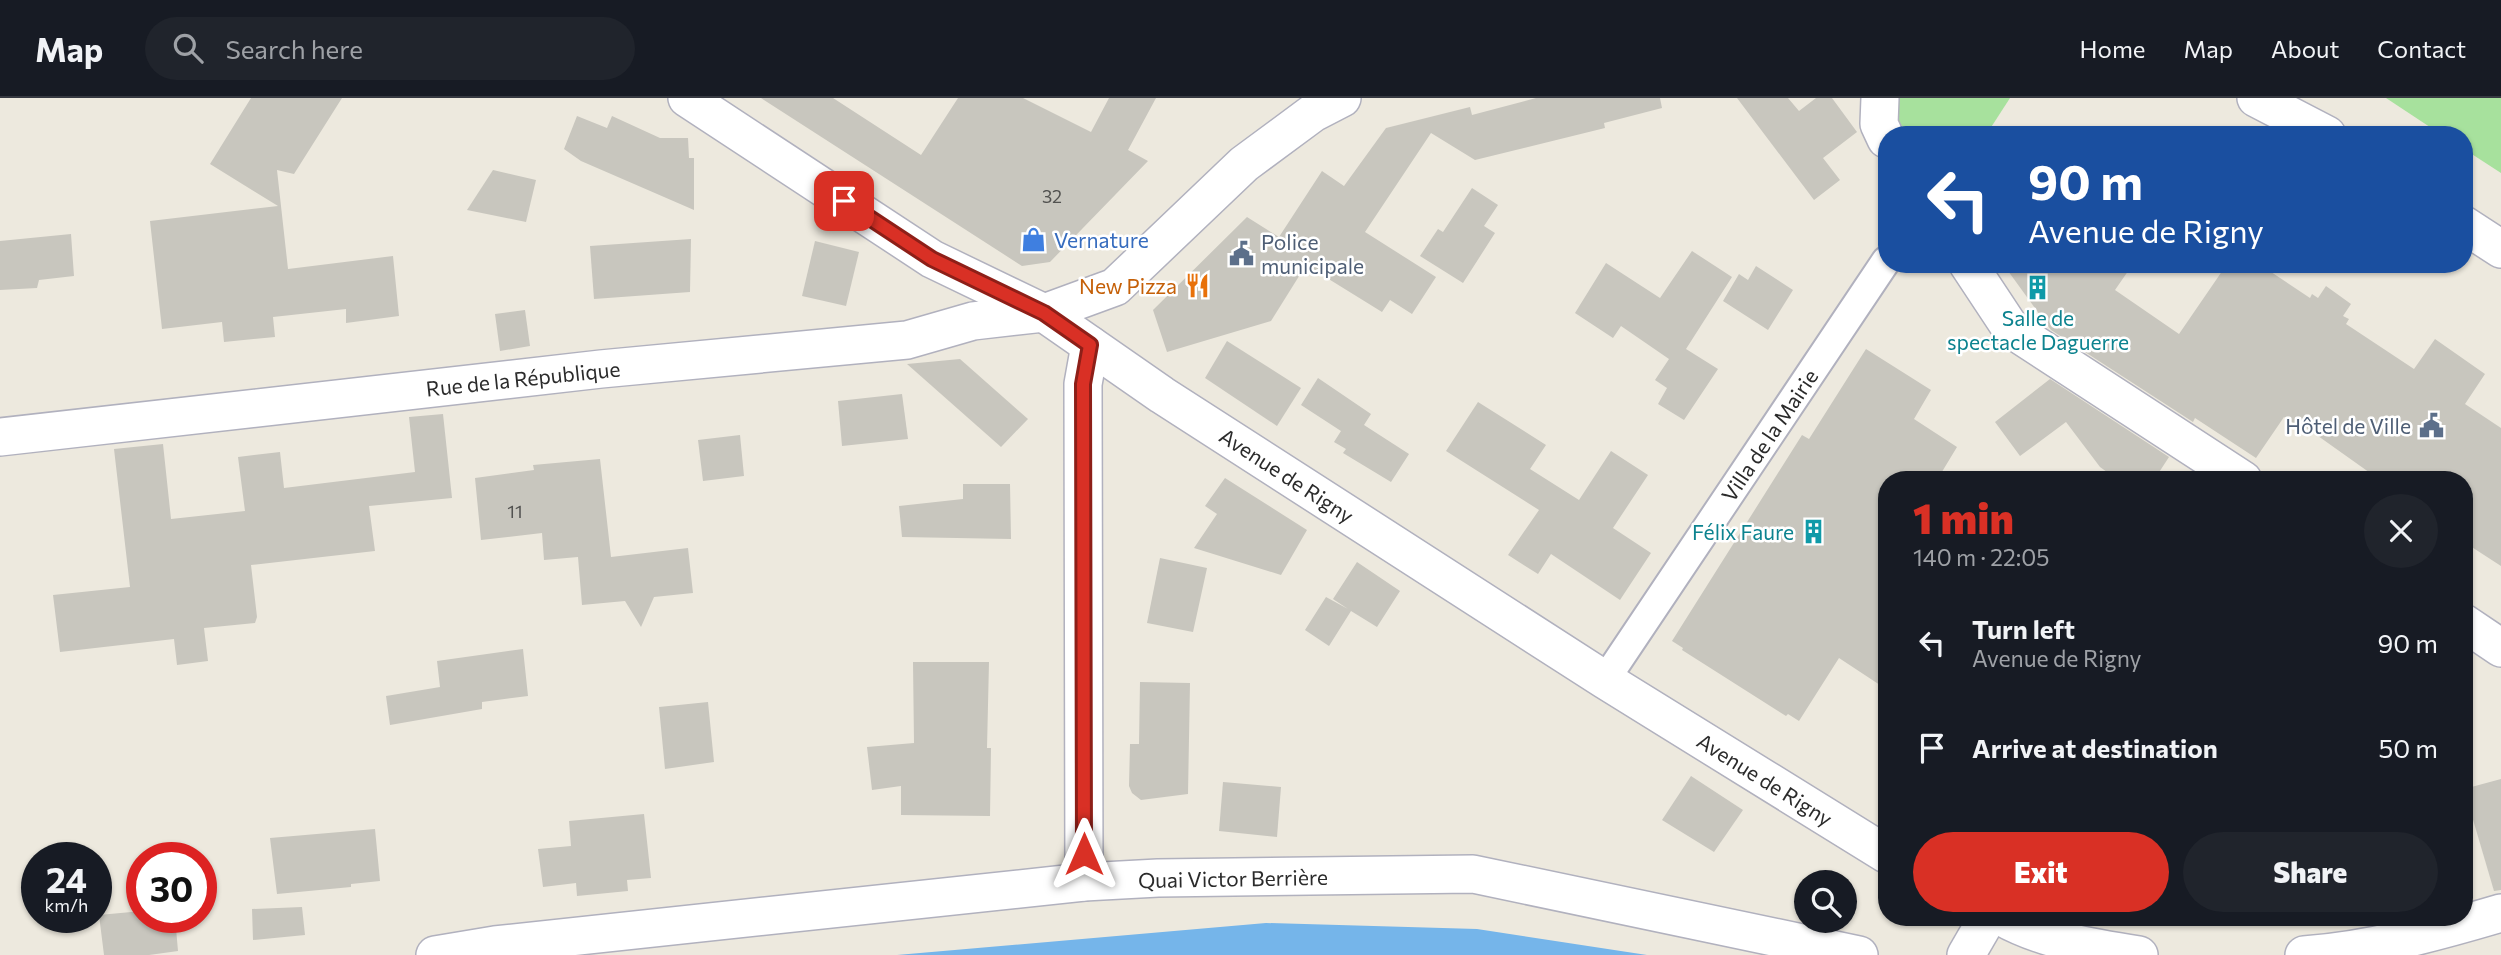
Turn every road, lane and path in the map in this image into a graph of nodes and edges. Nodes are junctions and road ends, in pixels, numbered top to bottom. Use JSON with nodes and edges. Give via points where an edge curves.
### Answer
{"nodes":[{"id":1,"x":687,"y":98,"type":"edge"},
{"id":2,"x":1880,"y":98,"type":"edge"},
{"id":3,"x":2260,"y":99,"type":"edge"},
{"id":4,"x":1321,"y":103,"type":"edge"},
{"id":5,"x":1879,"y":126,"type":"edge"},
{"id":6,"x":2310,"y":126,"type":"edge"},
{"id":7,"x":2473,"y":231,"type":"edge"},
{"id":8,"x":2501,"y":249,"type":"edge"},
{"id":9,"x":1878,"y":273,"type":"edge"},
{"id":10,"x":1974,"y":273,"type":"edge"},
{"id":11,"x":1044,"y":313,"type":"junction"},
{"id":12,"x":1090,"y":345,"type":"junction"},
{"id":13,"x":0,"y":437,"type":"edge"},
{"id":14,"x":2229,"y":471,"type":"edge"},
{"id":15,"x":2473,"y":629,"type":"edge"},
{"id":16,"x":2501,"y":648,"type":"edge"},
{"id":17,"x":1605,"y":680,"type":"junction"},
{"id":18,"x":1878,"y":849,"type":"edge"},
{"id":19,"x":1084,"y":882,"type":"junction"},
{"id":20,"x":2501,"y":913,"type":"edge"},
{"id":21,"x":2473,"y":921,"type":"edge"},
{"id":22,"x":1983,"y":926,"type":"edge"},
{"id":23,"x":2019,"y":926,"type":"edge"},
{"id":24,"x":2457,"y":926,"type":"edge"},
{"id":25,"x":435,"y":955,"type":"edge"},
{"id":26,"x":1858,"y":955,"type":"edge"},
{"id":27,"x":1966,"y":955,"type":"edge"},
{"id":28,"x":2139,"y":955,"type":"edge"},
{"id":29,"x":2304,"y":955,"type":"edge"}],
"edges":[{"from":1,"to":11,"type":"street","name":"Avenue de Rigny","via":[[932,259]]},
{"from":2,"to":5,"type":"street"},
{"from":3,"to":6,"type":"street"},
{"from":4,"to":11,"type":"street","name":"Rue de la République","via":[[1244,164],[1115,287]]},
{"from":7,"to":8,"type":"street"},
{"from":9,"to":17,"type":"street","name":"Villa de la Mairie"},
{"from":10,"to":14,"type":"street","via":[[2011,329]]},
{"from":11,"to":12,"type":"street","name":"Avenue de Rigny"},
{"from":11,"to":13,"type":"street","name":"Rue de la République","via":[[973,321],[907,340],[601,369]]},
{"from":12,"to":17,"type":"street","name":"Avenue de Rigny"},
{"from":12,"to":19,"type":"street","via":[[1083,384]]},
{"from":15,"to":16,"type":"street"},
{"from":17,"to":18,"type":"street","name":"Avenue de Rigny"},
{"from":19,"to":25,"type":"street","name":"Quai Victor Berrière"},
{"from":19,"to":26,"type":"street","name":"Quai Victor Berrière","via":[[1473,874]]},
{"from":20,"to":21,"type":"street"},
{"from":22,"to":27,"type":"street"},
{"from":23,"to":28,"type":"street","via":[[2095,948]]},
{"from":24,"to":29,"type":"street","via":[[2334,953]]}]}
